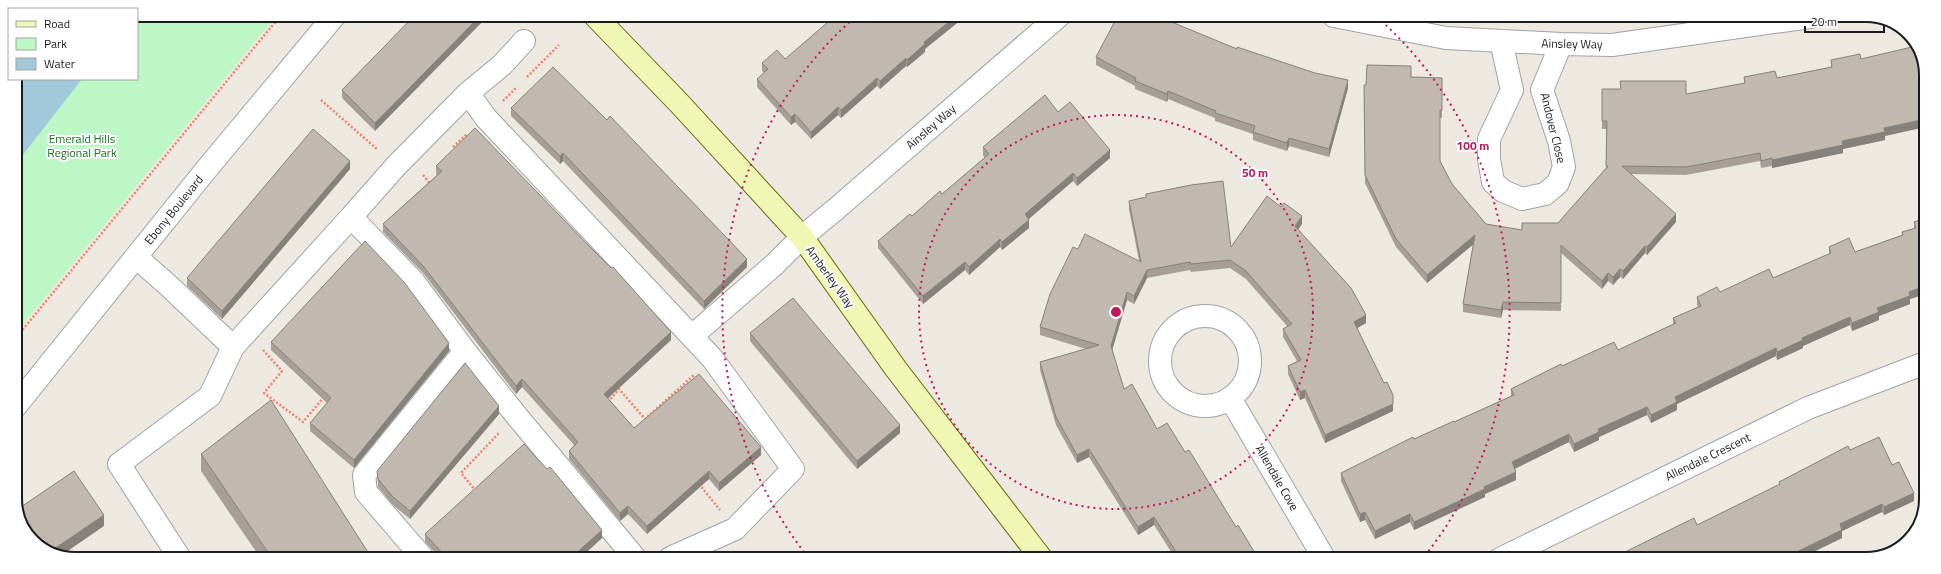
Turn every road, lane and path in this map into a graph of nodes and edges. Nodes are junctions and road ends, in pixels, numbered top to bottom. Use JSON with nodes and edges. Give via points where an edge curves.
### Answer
{"nodes":[{"id":1,"x":275,"y":22,"type":"edge"},
{"id":2,"x":329,"y":22,"type":"edge"},
{"id":3,"x":601,"y":22,"type":"edge"},
{"id":4,"x":1052,"y":22,"type":"edge"},
{"id":5,"x":1365,"y":22,"type":"edge"},
{"id":6,"x":1773,"y":22,"type":"edge"},
{"id":7,"x":524,"y":41,"type":"dead end"},
{"id":8,"x":1501,"y":41,"type":"junction"},
{"id":9,"x":1562,"y":44,"type":"junction"},
{"id":10,"x":560,"y":45,"type":"dead end"},
{"id":11,"x":525,"y":79,"type":"dead end"},
{"id":12,"x":520,"y":84,"type":"dead end"},
{"id":13,"x":468,"y":93,"type":"junction"},
{"id":14,"x":321,"y":100,"type":"dead end"},
{"id":15,"x":486,"y":118,"type":"junction"},
{"id":16,"x":451,"y":148,"type":"dead end"},
{"id":17,"x":396,"y":166,"type":"junction"},
{"id":18,"x":427,"y":168,"type":"dead end"},
{"id":19,"x":436,"y":190,"type":"edge"},
{"id":20,"x":350,"y":217,"type":"junction"},
{"id":21,"x":802,"y":237,"type":"junction"},
{"id":22,"x":136,"y":257,"type":"junction"},
{"id":23,"x":22,"y":331,"type":"edge"},
{"id":24,"x":692,"y":336,"type":"junction"},
{"id":25,"x":239,"y":340,"type":"junction"},
{"id":26,"x":465,"y":351,"type":"junction"},
{"id":27,"x":712,"y":358,"type":"junction"},
{"id":28,"x":1919,"y":370,"type":"edge"},
{"id":29,"x":614,"y":383,"type":"edge"},
{"id":30,"x":619,"y":389,"type":"junction"},
{"id":31,"x":328,"y":392,"type":"edge"},
{"id":32,"x":22,"y":398,"type":"edge"},
{"id":33,"x":1230,"y":398,"type":"junction"},
{"id":34,"x":605,"y":406,"type":"edge"},
{"id":35,"x":516,"y":415,"type":"junction"},
{"id":36,"x":645,"y":419,"type":"junction"},
{"id":37,"x":650,"y":425,"type":"edge"},
{"id":38,"x":695,"y":480,"type":"edge"},
{"id":39,"x":481,"y":497,"type":"edge"},
{"id":40,"x":735,"y":529,"type":"junction"},
{"id":41,"x":176,"y":552,"type":"edge"},
{"id":42,"x":418,"y":552,"type":"edge"},
{"id":43,"x":630,"y":552,"type":"edge"},
{"id":44,"x":683,"y":552,"type":"edge"},
{"id":45,"x":1036,"y":552,"type":"edge"},
{"id":46,"x":1320,"y":552,"type":"edge"},
{"id":47,"x":1514,"y":552,"type":"edge"}],
"edges":[{"from":1,"to":23,"type":"path"},
{"from":2,"to":22,"type":"street","name":"Ebony Boulevard"},
{"from":3,"to":21,"type":"street","name":"Amberley Way","via":[[679,102]]},
{"from":4,"to":21,"type":"street","name":"Ainsley Way"},
{"from":5,"to":8,"type":"street","name":"Ainsley Way","via":[[1446,38]]},
{"from":6,"to":9,"type":"street","name":"Ainsley Way","via":[[1612,44]]},
{"from":7,"to":13,"type":"street","via":[[502,65]]},
{"from":8,"to":9,"type":"street","name":"Ainsley Way"},
{"from":8,"to":9,"type":"street","name":"Andover Close","via":[[1512,90],[1489,140],[1489,159],[1493,182],[1503,191],[1522,199],[1545,194],[1558,183],[1564,167],[1559,141],[1542,90]]},
{"from":10,"to":11,"type":"path"},
{"from":12,"to":15,"type":"path"},
{"from":13,"to":15,"type":"street"},
{"from":13,"to":17,"type":"street"},
{"from":14,"to":17,"type":"path"},
{"from":15,"to":16,"type":"path"},
{"from":15,"to":24,"type":"street"},
{"from":17,"to":20,"type":"street"},
{"from":18,"to":19,"type":"path","via":[[421,173]]},
{"from":20,"to":25,"type":"street"},
{"from":20,"to":26,"type":"street","via":[[414,282]]},
{"from":21,"to":24,"type":"street","name":"Ainsley Way","via":[[774,266]]},
{"from":21,"to":45,"type":"street","name":"Amberley Way","via":[[896,369]]},
{"from":22,"to":25,"type":"street"},
{"from":22,"to":32,"type":"street","name":"Ebony Boulevard"},
{"from":24,"to":27,"type":"street"},
{"from":25,"to":31,"type":"path","via":[[282,371],[264,393],[303,422]]},
{"from":25,"to":41,"type":"street","via":[[210,396],[119,464]]},
{"from":26,"to":35,"type":"street"},
{"from":26,"to":42,"type":"street","via":[[364,475],[366,492]]},
{"from":27,"to":36,"type":"path"},
{"from":27,"to":40,"type":"street","via":[[793,469]]},
{"from":28,"to":47,"type":"street","name":"Allendale Crescent","via":[[1808,408]]},
{"from":29,"to":30,"type":"path"},
{"from":30,"to":34,"type":"path"},
{"from":30,"to":36,"type":"path"},
{"from":33,"to":33,"type":"street","via":[[1241,388],[1248,375],[1250,361],[1247,346],[1240,333],[1230,323],[1216,317],[1187,319],[1174,327],[1165,339],[1160,353],[1160,368],[1165,383],[1174,395],[1187,403],[1202,406],[1216,405]]},
{"from":33,"to":46,"type":"street","name":"Allendale Cove"},
{"from":35,"to":39,"type":"path","via":[[461,473]]},
{"from":35,"to":43,"type":"street"},
{"from":36,"to":37,"type":"path"},
{"from":38,"to":40,"type":"path"},
{"from":40,"to":44,"type":"street"}]}
